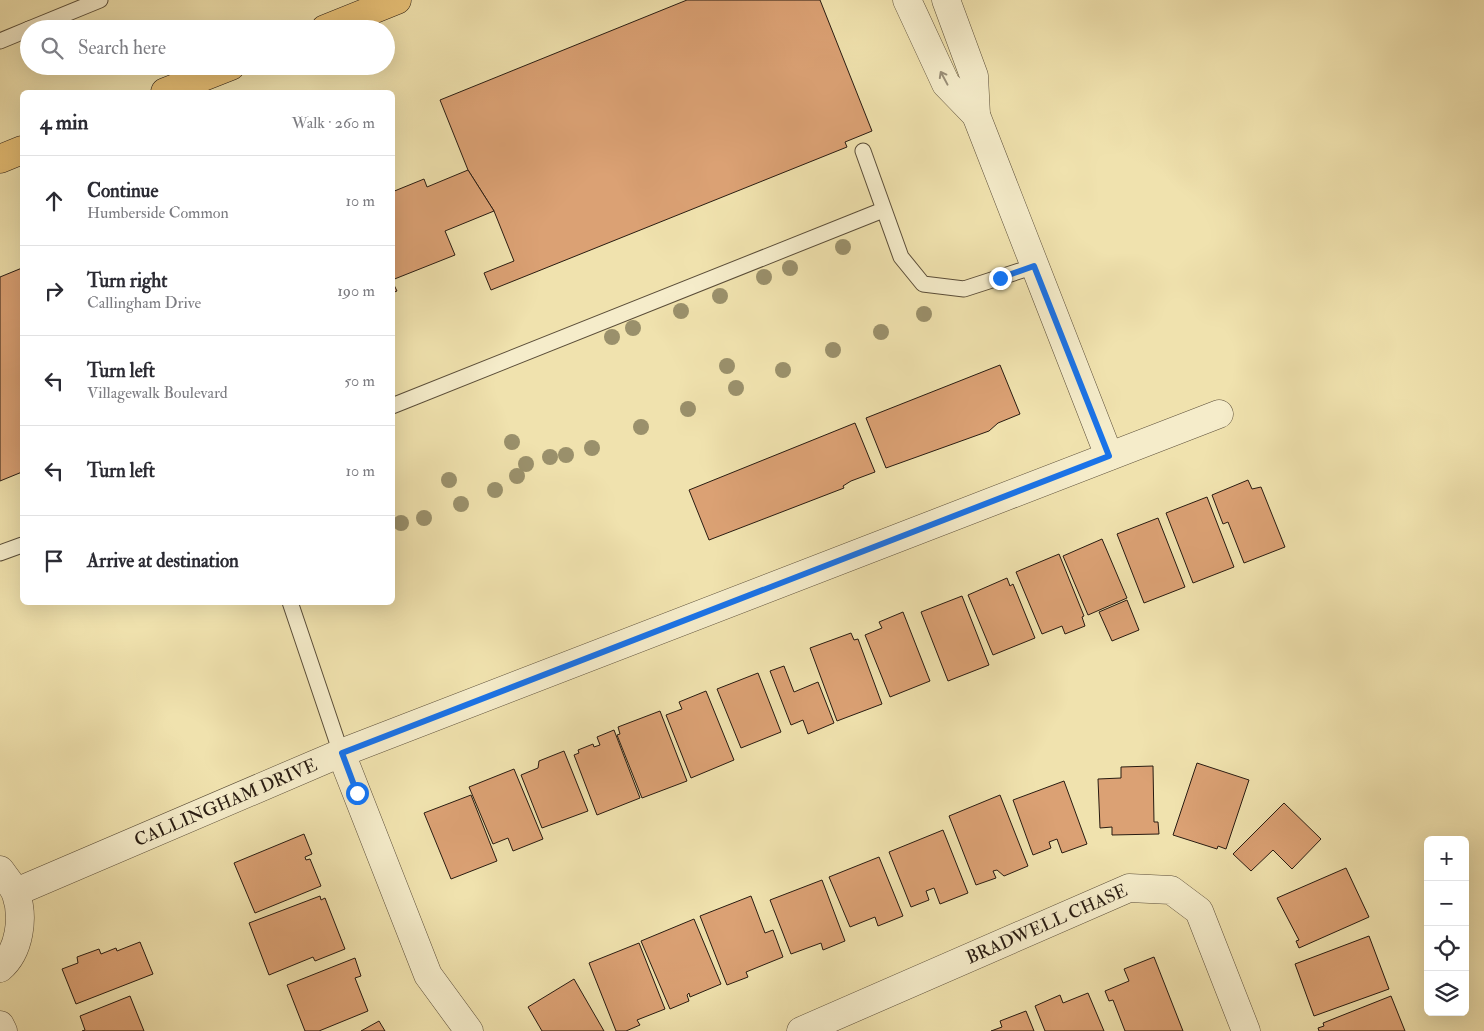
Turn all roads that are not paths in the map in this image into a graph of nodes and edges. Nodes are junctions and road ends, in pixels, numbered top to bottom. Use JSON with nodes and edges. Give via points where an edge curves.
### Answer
{"nodes":[{"id":1,"x":396,"y":0,"type":"edge"},
{"id":2,"x":907,"y":0,"type":"edge"},
{"id":3,"x":946,"y":0,"type":"edge"},
{"id":4,"x":94,"y":1,"type":"edge"},
{"id":5,"x":50,"y":20,"type":"edge"},
{"id":6,"x":347,"y":20,"type":"edge"},
{"id":7,"x":20,"y":33,"type":"edge"},
{"id":8,"x":0,"y":41,"type":"edge"},
{"id":9,"x":208,"y":75,"type":"edge"},
{"id":10,"x":170,"y":90,"type":"edge"},
{"id":11,"x":976,"y":115,"type":"junction"},
{"id":12,"x":20,"y":151,"type":"edge"},
{"id":13,"x":863,"y":151,"type":"dead end"},
{"id":14,"x":0,"y":159,"type":"edge"},
{"id":15,"x":883,"y":210,"type":"junction"},
{"id":16,"x":1034,"y":266,"type":"junction"},
{"id":17,"x":395,"y":405,"type":"edge"},
{"id":18,"x":1219,"y":414,"type":"dead end"},
{"id":19,"x":1109,"y":456,"type":"junction"},
{"id":20,"x":20,"y":546,"type":"edge"},
{"id":21,"x":0,"y":554,"type":"edge"},
{"id":22,"x":291,"y":605,"type":"edge"},
{"id":23,"x":342,"y":753,"type":"junction"},
{"id":24,"x":0,"y":870,"type":"edge"},
{"id":25,"x":16,"y":892,"type":"junction"},
{"id":26,"x":0,"y":968,"type":"edge"},
{"id":27,"x":0,"y":1025,"type":"edge"},
{"id":28,"x":3,"y":1031,"type":"edge"},
{"id":29,"x":469,"y":1031,"type":"edge"},
{"id":30,"x":801,"y":1031,"type":"edge"},
{"id":31,"x":1246,"y":1031,"type":"edge"}],
"edges":[{"from":1,"to":6,"type":"main road"},
{"from":11,"to":2,"type":"street","one_way":true,"via":[[946,84]]},
{"from":3,"to":11,"type":"street","via":[[974,76]]},
{"from":4,"to":5,"type":"lane"},
{"from":7,"to":8,"type":"lane"},
{"from":9,"to":10,"type":"main road"},
{"from":11,"to":16,"type":"street"},
{"from":12,"to":14,"type":"main road"},
{"from":13,"to":15,"type":"lane"},
{"from":15,"to":16,"type":"lane","via":[[901,257],[923,284],[964,290]]},
{"from":15,"to":17,"type":"lane"},
{"from":16,"to":19,"type":"street"},
{"from":18,"to":19,"type":"street","name":"CALLINGHAM DRIVE"},
{"from":19,"to":23,"type":"street","name":"CALLINGHAM DRIVE"},
{"from":20,"to":21,"type":"lane"},
{"from":22,"to":23,"type":"lane"},
{"from":23,"to":25,"type":"street","name":"CALLINGHAM DRIVE"},
{"from":23,"to":29,"type":"street","via":[[428,975]]},
{"from":24,"to":25,"type":"street"},
{"from":25,"to":26,"type":"street","via":[[21,918],[16,944]]},
{"from":27,"to":28,"type":"street"},
{"from":30,"to":31,"type":"street","name":"BRADWELL CHASE","via":[[1128,888],[1171,890],[1199,911]]}]}
